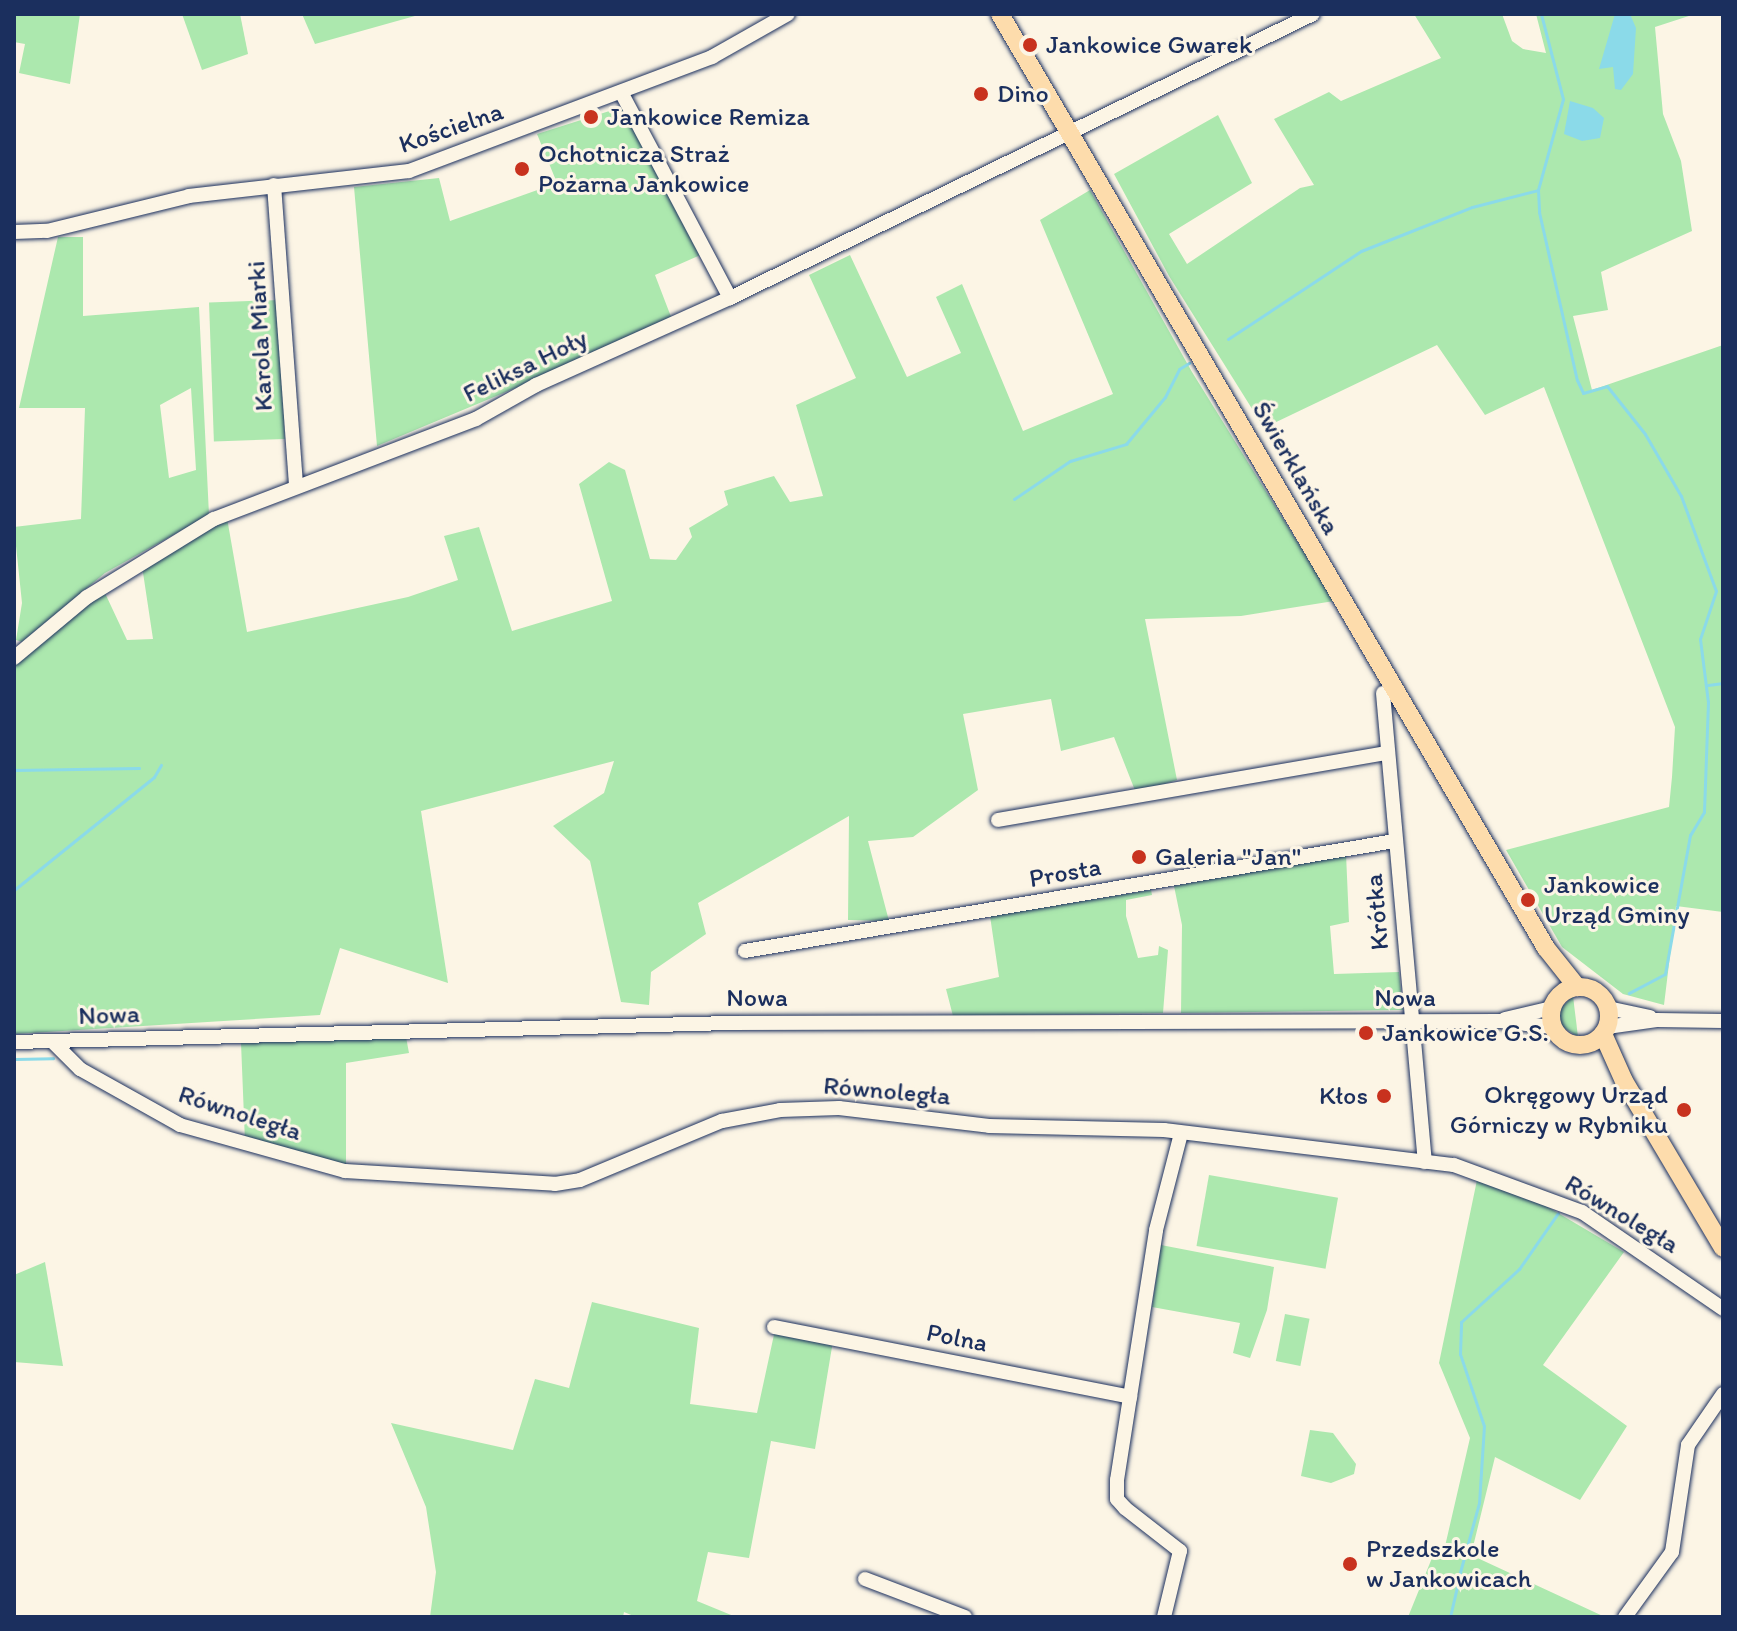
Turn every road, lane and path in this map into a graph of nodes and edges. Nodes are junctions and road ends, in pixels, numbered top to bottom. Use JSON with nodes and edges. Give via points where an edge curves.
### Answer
{"nodes":[{"id":1,"x":788,"y":14,"type":"edge"},
{"id":2,"x":1000,"y":14,"type":"edge"},
{"id":3,"x":1313,"y":14,"type":"edge"},
{"id":4,"x":621,"y":92,"type":"junction"},
{"id":5,"x":1068,"y":131,"type":"junction"},
{"id":6,"x":274,"y":185,"type":"junction"},
{"id":7,"x":14,"y":232,"type":"edge"},
{"id":8,"x":730,"y":298,"type":"junction"},
{"id":9,"x":296,"y":484,"type":"junction"},
{"id":10,"x":14,"y":658,"type":"edge"},
{"id":11,"x":1383,"y":693,"type":"dead end"},
{"id":12,"x":1387,"y":753,"type":"junction"},
{"id":13,"x":998,"y":820,"type":"dead end"},
{"id":14,"x":1395,"y":841,"type":"junction"},
{"id":15,"x":1546,"y":948,"type":"junction"},
{"id":16,"x":745,"y":951,"type":"dead end"},
{"id":17,"x":1577,"y":987,"type":"junction"},
{"id":18,"x":1554,"y":1010,"type":"junction"},
{"id":19,"x":1723,"y":1021,"type":"edge"},
{"id":20,"x":1411,"y":1022,"type":"junction"},
{"id":21,"x":1606,"y":1023,"type":"junction"},
{"id":22,"x":52,"y":1041,"type":"junction"},
{"id":23,"x":14,"y":1042,"type":"edge"},
{"id":24,"x":1586,"y":1045,"type":"junction"},
{"id":25,"x":1624,"y":1081,"type":"junction"},
{"id":26,"x":1181,"y":1133,"type":"junction"},
{"id":27,"x":1425,"y":1162,"type":"junction"},
{"id":28,"x":1723,"y":1248,"type":"edge"},
{"id":29,"x":1723,"y":1309,"type":"edge"},
{"id":30,"x":774,"y":1327,"type":"dead end"},
{"id":31,"x":1723,"y":1394,"type":"edge"},
{"id":32,"x":1130,"y":1397,"type":"junction"},
{"id":33,"x":865,"y":1579,"type":"dead end"},
{"id":34,"x":965,"y":1617,"type":"edge"},
{"id":35,"x":1164,"y":1617,"type":"edge"},
{"id":36,"x":1625,"y":1617,"type":"edge"}],
"edges":[{"from":1,"to":4,"type":"street","name":"Kościelna","via":[[730,49]]},
{"from":2,"to":5,"type":"main road","name":"Świerklańska"},
{"from":3,"to":5,"type":"street","name":"Feliksa Hoły"},
{"from":4,"to":6,"type":"street","name":"Kościelna","via":[[409,171]]},
{"from":4,"to":8,"type":"street"},
{"from":5,"to":8,"type":"street","name":"Feliksa Hoły"},
{"from":5,"to":15,"type":"main road","name":"Świerklańska"},
{"from":6,"to":7,"type":"street","name":"Kościelna","via":[[189,196],[47,231]]},
{"from":6,"to":9,"type":"street","name":"Karola Miarki"},
{"from":8,"to":9,"type":"street","name":"Feliksa Hoły","via":[[536,385],[476,419]]},
{"from":9,"to":10,"type":"street","name":"Feliksa Hoły","via":[[188,534],[87,597]]},
{"from":11,"to":12,"type":"street","name":"Krótka"},
{"from":12,"to":13,"type":"street"},
{"from":12,"to":14,"type":"street","name":"Krótka"},
{"from":14,"to":16,"type":"street","name":"Prosta"},
{"from":14,"to":20,"type":"street","name":"Krótka"},
{"from":15,"to":17,"type":"main road","name":"Świerklańska"},
{"from":15,"to":18,"type":"main road","name":"Świerklańska"},
{"from":17,"to":18,"type":"main road"},
{"from":17,"to":21,"type":"main road","via":[[1593,991]]},
{"from":18,"to":20,"type":"street","name":"Nowa","via":[[1501,1021]]},
{"from":18,"to":24,"type":"main road","via":[[1568,1043]]},
{"from":19,"to":21,"type":"street"},
{"from":20,"to":22,"type":"street","name":"Nowa","via":[[742,1022]]},
{"from":20,"to":27,"type":"street","name":"Krótka"},
{"from":21,"to":24,"type":"main road"},
{"from":21,"to":25,"type":"main road"},
{"from":22,"to":23,"type":"street","name":"Nowa"},
{"from":22,"to":26,"type":"street","name":"Równoległa","via":[[80,1069],[180,1125],[345,1171],[555,1184],[580,1180],[722,1121],[811,1108],[989,1126]]},
{"from":24,"to":25,"type":"main road"},
{"from":25,"to":28,"type":"main road"},
{"from":26,"to":27,"type":"street","name":"Równoległa"},
{"from":26,"to":32,"type":"street","via":[[1156,1230]]},
{"from":27,"to":29,"type":"street","name":"Równoległa","via":[[1473,1169],[1582,1212]]},
{"from":30,"to":32,"type":"street","name":"Polna"},
{"from":31,"to":36,"type":"street","via":[[1688,1445],[1672,1552]]},
{"from":32,"to":35,"type":"street","via":[[1117,1499],[1180,1551]]},
{"from":33,"to":34,"type":"street"}]}
